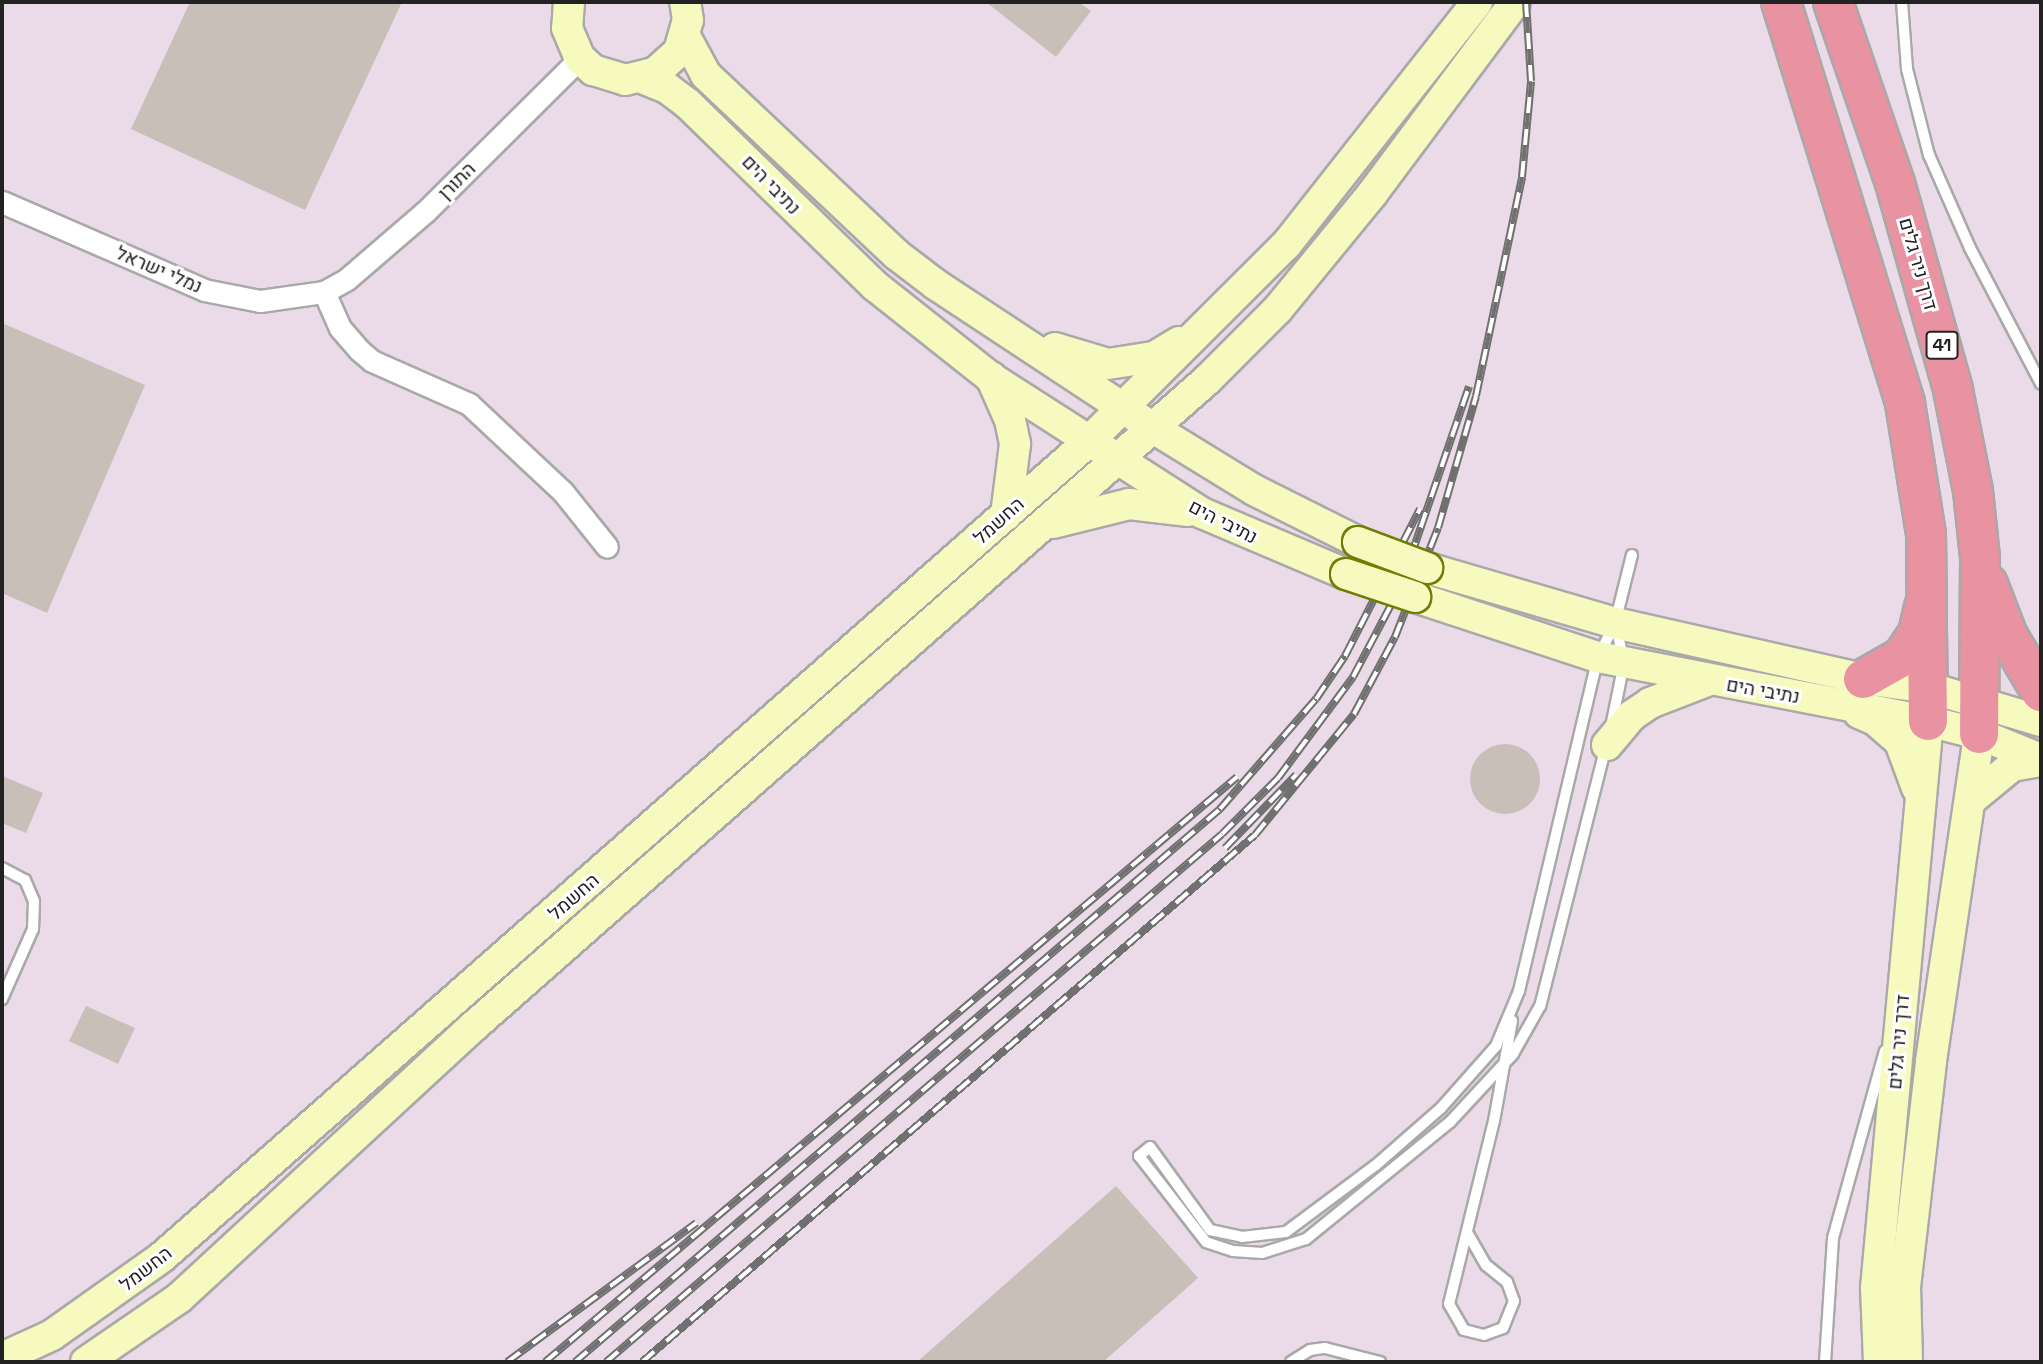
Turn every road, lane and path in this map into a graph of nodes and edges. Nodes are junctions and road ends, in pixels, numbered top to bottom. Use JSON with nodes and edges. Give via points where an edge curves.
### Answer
{"nodes":[{"id":1,"x":569,"y":2,"type":"edge"},
{"id":2,"x":685,"y":2,"type":"edge"},
{"id":3,"x":1477,"y":2,"type":"edge"},
{"id":4,"x":1515,"y":2,"type":"edge"},
{"id":5,"x":1781,"y":2,"type":"edge"},
{"id":6,"x":1833,"y":2,"type":"edge"},
{"id":7,"x":1902,"y":2,"type":"edge"},
{"id":8,"x":685,"y":36,"type":"junction"},
{"id":9,"x":580,"y":58,"type":"junction"},
{"id":10,"x":642,"y":78,"type":"junction"},
{"id":11,"x":2,"y":202,"type":"edge"},
{"id":12,"x":324,"y":292,"type":"junction"},
{"id":13,"x":1215,"y":320,"type":"junction"},
{"id":14,"x":995,"y":323,"type":"junction"},
{"id":15,"x":990,"y":377,"type":"junction"},
{"id":16,"x":2041,"y":384,"type":"edge"},
{"id":17,"x":1125,"y":408,"type":"junction"},
{"id":18,"x":1153,"y":428,"type":"junction"},
{"id":19,"x":1088,"y":442,"type":"junction"},
{"id":20,"x":1117,"y":460,"type":"junction"},
{"id":21,"x":1202,"y":513,"type":"junction"},
{"id":22,"x":1006,"y":515,"type":"junction"},
{"id":23,"x":1042,"y":526,"type":"junction"},
{"id":24,"x":607,"y":547,"type":"dead end"},
{"id":25,"x":1632,"y":555,"type":"dead end"},
{"id":26,"x":1980,"y":558,"type":"junction"},
{"id":27,"x":1927,"y":584,"type":"junction"},
{"id":28,"x":1615,"y":623,"type":"junction"},
{"id":29,"x":1611,"y":660,"type":"junction"},
{"id":30,"x":1709,"y":681,"type":"junction"},
{"id":31,"x":1851,"y":691,"type":"junction"},
{"id":32,"x":2041,"y":692,"type":"edge"},
{"id":33,"x":1929,"y":705,"type":"junction"},
{"id":34,"x":1980,"y":717,"type":"junction"},
{"id":35,"x":2041,"y":721,"type":"edge"},
{"id":36,"x":1606,"y":746,"type":"junction"},
{"id":37,"x":2041,"y":760,"type":"edge"},
{"id":38,"x":1972,"y":799,"type":"junction"},
{"id":39,"x":1921,"y":803,"type":"junction"},
{"id":40,"x":2,"y":867,"type":"edge"},
{"id":41,"x":1519,"y":991,"type":"junction"},
{"id":42,"x":1904,"y":992,"type":"junction"},
{"id":43,"x":2,"y":999,"type":"edge"},
{"id":44,"x":1505,"y":1064,"type":"junction"},
{"id":45,"x":1468,"y":1234,"type":"junction"},
{"id":46,"x":2,"y":1358,"type":"edge"},
{"id":47,"x":86,"y":1362,"type":"edge"},
{"id":48,"x":1291,"y":1362,"type":"edge"},
{"id":49,"x":1380,"y":1362,"type":"edge"},
{"id":50,"x":1825,"y":1362,"type":"edge"},
{"id":51,"x":1879,"y":1362,"type":"edge"},
{"id":52,"x":1908,"y":1362,"type":"edge"}],
"edges":[{"from":1,"to":9,"type":"street","via":[[566,28]]},
{"from":2,"to":8,"type":"street"},
{"from":3,"to":13,"type":"street","via":[[1286,244]]},
{"from":4,"to":18,"type":"street","name":"החשמל","via":[[1278,309]]},
{"from":5,"to":27,"type":"highway","via":[[1905,403],[1926,534]]},
{"from":6,"to":26,"type":"highway","name":"דרך ניר גלים","number":"41","via":[[1895,183],[1942,347],[1973,491]]},
{"from":7,"to":16,"type":"lane","via":[[1907,69],[1929,155],[1965,237]]},
{"from":8,"to":10,"type":"street","via":[[669,63]]},
{"from":8,"to":14,"type":"street","name":"נתיבי הים","via":[[706,75],[773,141],[897,255]]},
{"from":9,"to":10,"type":"street","via":[[608,77]]},
{"from":9,"to":12,"type":"street","name":"התורן","via":[[425,212],[347,279]]},
{"from":10,"to":15,"type":"street","name":"נתיבי הים","via":[[667,88],[688,104],[874,285]]},
{"from":11,"to":12,"type":"street","name":"נמלי ישראל","via":[[204,290],[260,301]]},
{"from":12,"to":24,"type":"street","via":[[340,328],[359,350],[372,361],[469,404],[564,492]]},
{"from":13,"to":14,"type":"street","via":[[1154,357],[1108,364],[1088,362]]},
{"from":13,"to":17,"type":"street","name":"החשמל"},
{"from":14,"to":17,"type":"street","name":"נתיבי הים"},
{"from":15,"to":19,"type":"street","name":"נתיבי הים"},
{"from":15,"to":22,"type":"street","via":[[1016,444]]},
{"from":17,"to":18,"type":"street","name":"נתיבי הים"},
{"from":17,"to":19,"type":"street","name":"החשמל"},
{"from":18,"to":20,"type":"street","name":"החשמל"},
{"from":18,"to":28,"type":"street","name":"נתיבי הים","bridge":true,"via":[[1254,490],[1358,542],[1427,568]]},
{"from":19,"to":20,"type":"street","name":"נתיבי הים"},
{"from":19,"to":22,"type":"street","name":"החשמל"},
{"from":20,"to":21,"type":"street","name":"נתיבי הים"},
{"from":20,"to":23,"type":"street","name":"החשמל"},
{"from":21,"to":23,"type":"street","via":[[1129,504]]},
{"from":21,"to":29,"type":"street","name":"נתיבי הים","bridge":true,"via":[[1346,574]]},
{"from":22,"to":46,"type":"street","name":"החשמל","via":[[162,1257],[52,1335]]},
{"from":23,"to":47,"type":"street","name":"החשמל","via":[[494,1008],[178,1298]]},
{"from":25,"to":28,"type":"lane"},
{"from":26,"to":32,"type":"highway","via":[[1997,612]]},
{"from":26,"to":34,"type":"highway","name":"דרך ניר גלים","number":"41"},
{"from":27,"to":31,"type":"highway","via":[[1918,633],[1902,657]]},
{"from":27,"to":33,"type":"highway"},
{"from":28,"to":29,"type":"lane"},
{"from":28,"to":29,"type":"lane"},
{"from":28,"to":31,"type":"street","name":"נתיבי הים"},
{"from":29,"to":30,"type":"street","name":"נתיבי הים"},
{"from":29,"to":36,"type":"lane"},
{"from":29,"to":41,"type":"lane"},
{"from":30,"to":31,"type":"street","name":"נתיבי הים"},
{"from":30,"to":36,"type":"street","via":[[1650,703],[1631,716]]},
{"from":31,"to":33,"type":"street","name":"נתיבי הים"},
{"from":31,"to":39,"type":"street","via":[[1900,742]]},
{"from":33,"to":34,"type":"street","name":"נתיבי הים"},
{"from":33,"to":39,"type":"street","name":"דרך ניר גלים"},
{"from":34,"to":35,"type":"street"},
{"from":34,"to":37,"type":"street"},
{"from":34,"to":38,"type":"street","name":"דרך ניר גלים"},
{"from":36,"to":44,"type":"lane","via":[[1540,1006]]},
{"from":37,"to":38,"type":"street","via":[[2012,766]]},
{"from":38,"to":52,"type":"street","name":"דרך ניר גלים","via":[[1931,1061],[1905,1287]]},
{"from":39,"to":42,"type":"street","name":"דרך ניר גלים"},
{"from":40,"to":43,"type":"lane","via":[[25,880],[34,901],[33,929]]},
{"from":41,"to":44,"type":"lane"},
{"from":41,"to":44,"type":"lane","via":[[1496,1046],[1478,1071],[1376,1165],[1299,1226],[1258,1237],[1210,1230],[1150,1147],[1139,1156],[1206,1242],[1233,1251],[1277,1251],[1306,1239],[1387,1177],[1450,1122]]},
{"from":42,"to":50,"type":"lane","via":[[1855,1149],[1833,1238]]},
{"from":42,"to":51,"type":"street","name":"דרך ניר גלים","via":[[1876,1288]]},
{"from":44,"to":45,"type":"lane"},
{"from":45,"to":45,"type":"lane","via":[[1449,1304],[1464,1330],[1484,1335],[1509,1320],[1514,1301],[1507,1282],[1486,1265]]},
{"from":48,"to":49,"type":"lane","via":[[1310,1350],[1325,1348]]}]}
